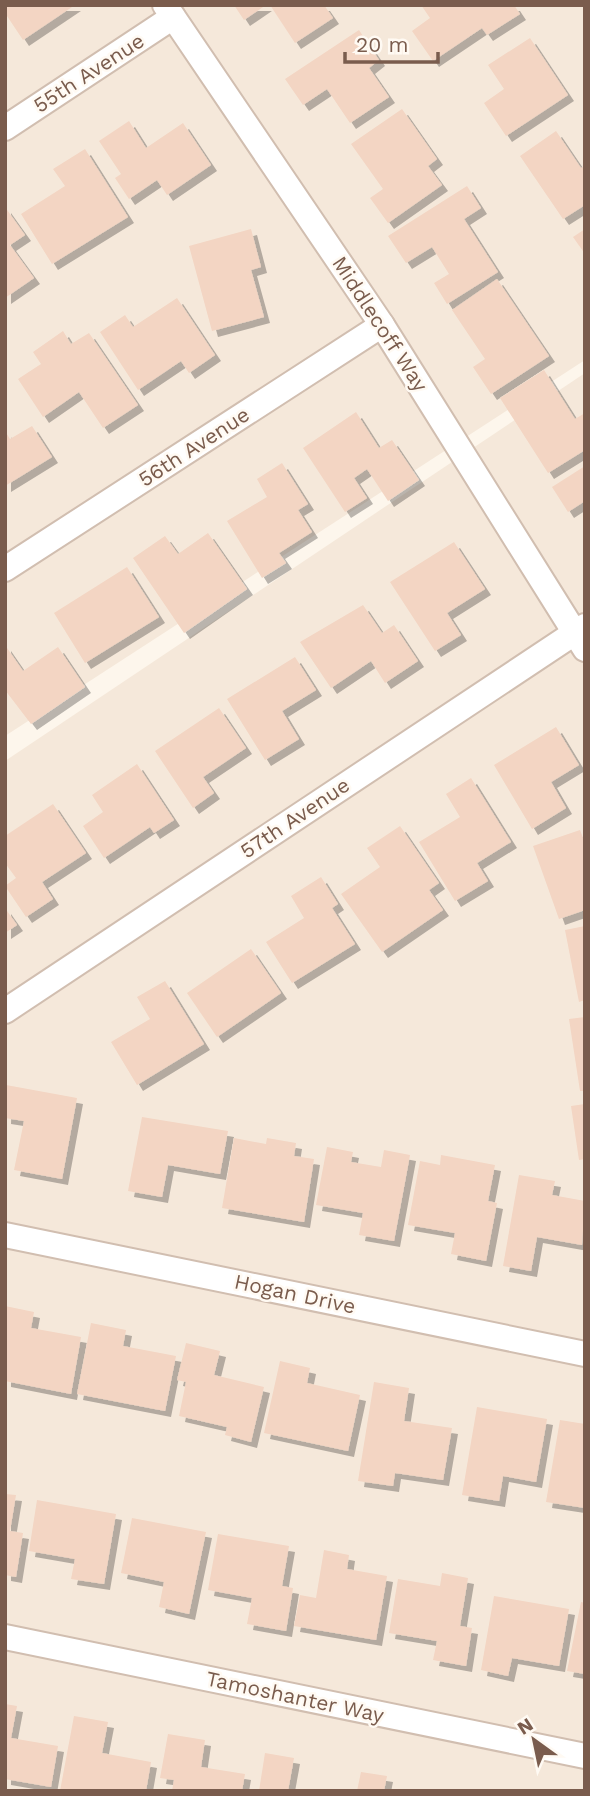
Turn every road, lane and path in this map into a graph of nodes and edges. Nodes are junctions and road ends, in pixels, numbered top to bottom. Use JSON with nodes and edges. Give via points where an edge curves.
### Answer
{"nodes":[{"id":1,"x":169,"y":11,"type":"edge"},
{"id":2,"x":5,"y":128,"type":"edge"},
{"id":3,"x":382,"y":324,"type":"junction"},
{"id":4,"x":5,"y":569,"type":"edge"},
{"id":5,"x":581,"y":636,"type":"edge"},
{"id":6,"x":5,"y":1011,"type":"edge"},
{"id":7,"x":5,"y":1235,"type":"edge"},
{"id":8,"x":585,"y":1353,"type":"edge"},
{"id":9,"x":5,"y":1637,"type":"edge"},
{"id":10,"x":585,"y":1756,"type":"edge"}],
"edges":[{"from":1,"to":2,"type":"street","name":"55th Avenue"},
{"from":1,"to":3,"type":"street","name":"Middlecoff Way"},
{"from":3,"to":4,"type":"street","name":"56th Avenue"},
{"from":3,"to":5,"type":"street","name":"Middlecoff Way"},
{"from":5,"to":6,"type":"street","name":"57th Avenue"},
{"from":7,"to":8,"type":"street","name":"Hogan Drive"},
{"from":9,"to":10,"type":"street","name":"Tamoshanter Way"}]}
